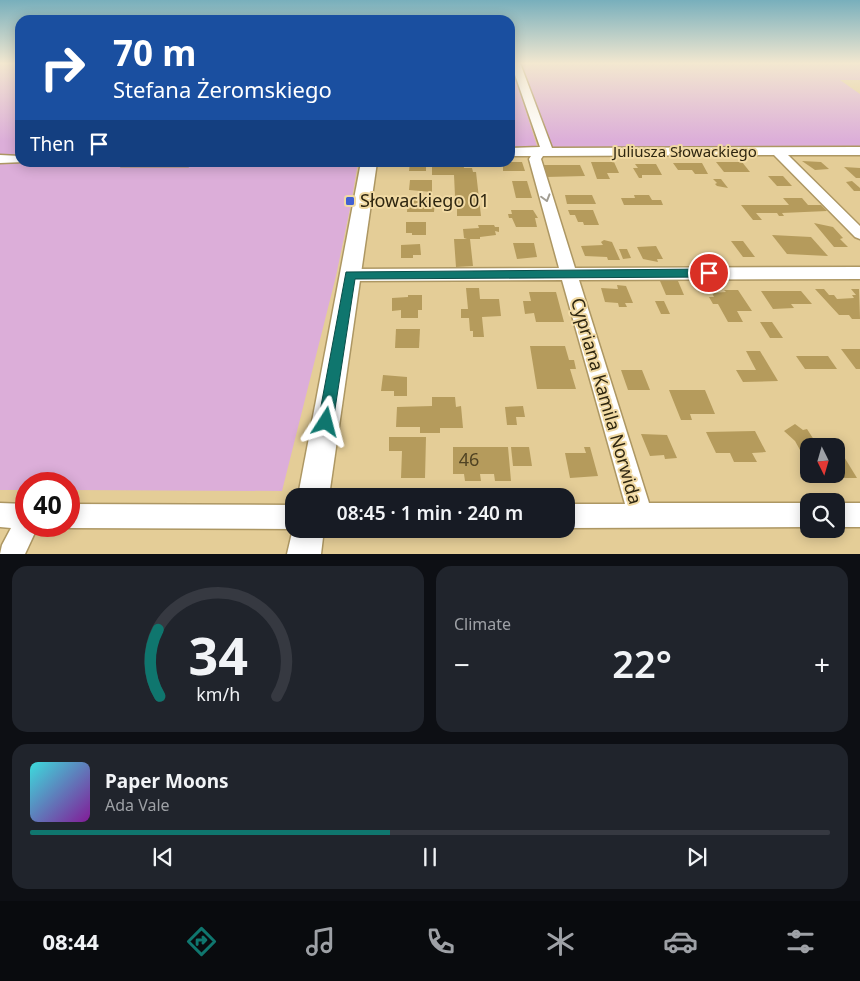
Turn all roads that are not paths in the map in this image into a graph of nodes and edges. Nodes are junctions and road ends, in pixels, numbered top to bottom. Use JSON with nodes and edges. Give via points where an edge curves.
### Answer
{"nodes":[{"id":1,"x":524,"y":89,"type":"edge"},
{"id":2,"x":778,"y":151,"type":"junction"},
{"id":3,"x":860,"y":151,"type":"edge"},
{"id":4,"x":515,"y":152,"type":"edge"},
{"id":5,"x":539,"y":152,"type":"junction"},
{"id":6,"x":0,"y":159,"type":"edge"},
{"id":7,"x":15,"y":160,"type":"edge"},
{"id":8,"x":368,"y":167,"type":"edge"},
{"id":9,"x":860,"y":234,"type":"edge"},
{"id":10,"x":860,"y":273,"type":"edge"},
{"id":11,"x":568,"y":274,"type":"junction"},
{"id":12,"x":350,"y":275,"type":"junction"},
{"id":13,"x":314,"y":488,"type":"edge"},
{"id":14,"x":0,"y":515,"type":"edge"},
{"id":15,"x":640,"y":515,"type":"junction"},
{"id":16,"x":800,"y":515,"type":"edge"},
{"id":17,"x":845,"y":515,"type":"edge"},
{"id":18,"x":860,"y":515,"type":"edge"},
{"id":19,"x":15,"y":516,"type":"edge"},
{"id":20,"x":80,"y":516,"type":"edge"},
{"id":21,"x":575,"y":516,"type":"edge"},
{"id":22,"x":285,"y":517,"type":"edge"},
{"id":23,"x":20,"y":537,"type":"edge"},
{"id":24,"x":307,"y":538,"type":"edge"},
{"id":25,"x":11,"y":554,"type":"edge"},
{"id":26,"x":304,"y":554,"type":"edge"}],
"edges":[{"from":1,"to":5,"type":"street","name":"Cypriana Kamila Norwida","via":[[546,149]]},
{"from":2,"to":3,"type":"street","name":"Juliusza Słowackiego"},
{"from":2,"to":5,"type":"street","name":"Juliusza Słowackiego"},
{"from":2,"to":9,"type":"street"},
{"from":4,"to":5,"type":"street","name":"Juliusza Słowackiego"},
{"from":5,"to":11,"type":"street","name":"Cypriana Kamila Norwida","one_way":true,"via":[[535,159]]},
{"from":6,"to":7,"type":"street"},
{"from":8,"to":12,"type":"street"},
{"from":10,"to":11,"type":"street"},
{"from":11,"to":12,"type":"street"},
{"from":11,"to":15,"type":"street","name":"Cypriana Kamila Norwida"},
{"from":12,"to":13,"type":"street"},
{"from":14,"to":19,"type":"street"},
{"from":15,"to":16,"type":"street"},
{"from":15,"to":21,"type":"street"},
{"from":17,"to":18,"type":"street"},
{"from":20,"to":22,"type":"street"},
{"from":23,"to":25,"type":"street"},
{"from":24,"to":26,"type":"street"}]}
